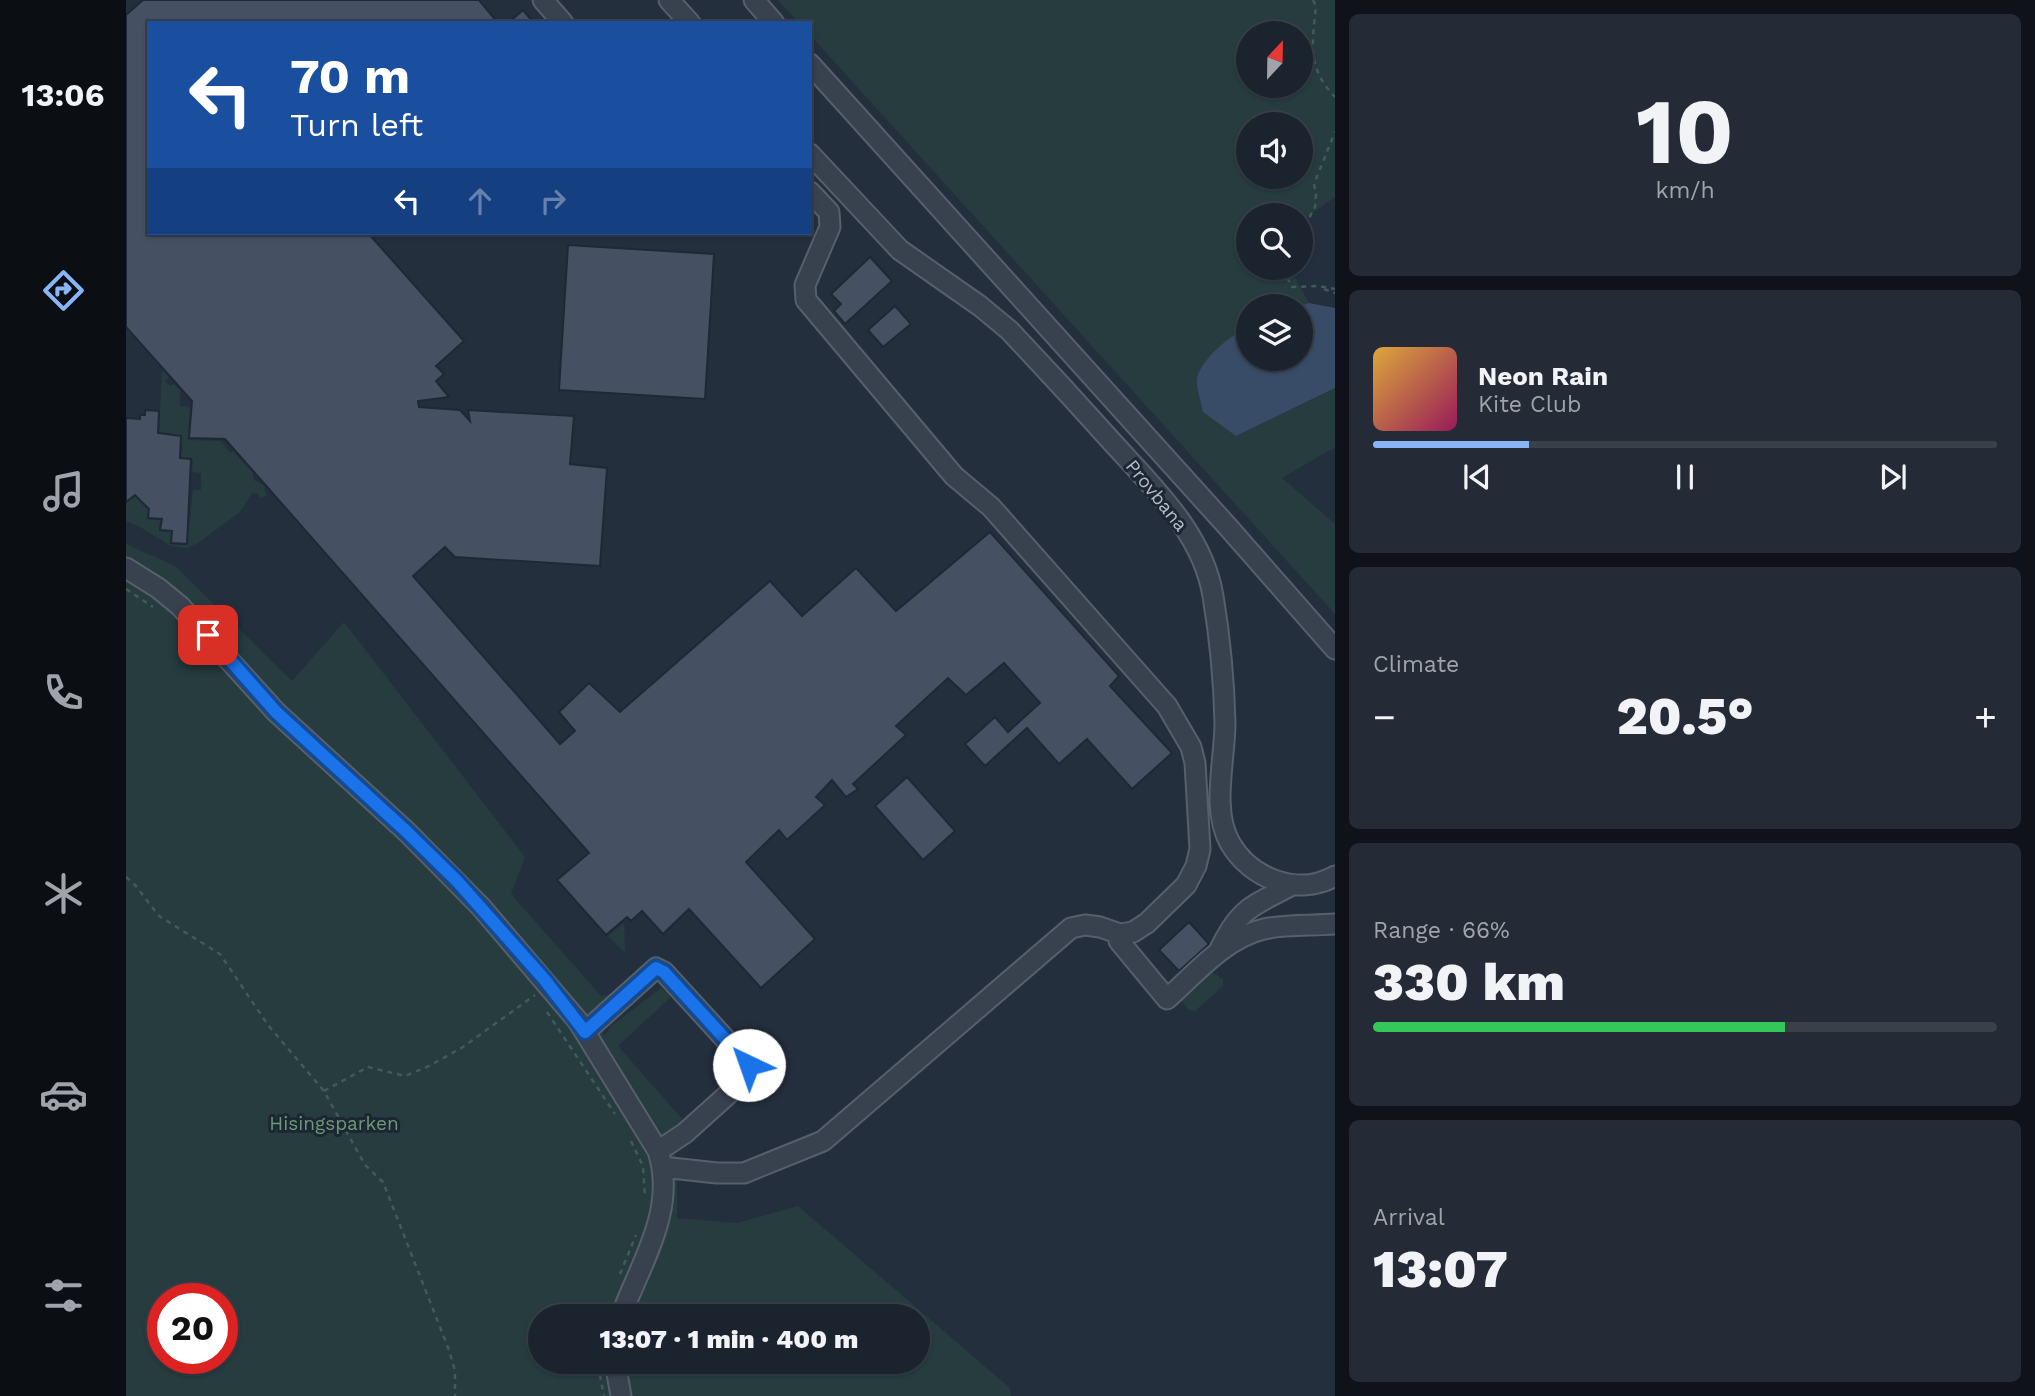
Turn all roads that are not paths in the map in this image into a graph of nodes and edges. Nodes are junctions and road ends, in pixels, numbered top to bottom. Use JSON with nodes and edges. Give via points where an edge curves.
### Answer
{"nodes":[{"id":1,"x":543,"y":0,"type":"edge"},
{"id":2,"x":669,"y":0,"type":"edge"},
{"id":3,"x":754,"y":0,"type":"edge"},
{"id":4,"x":561,"y":21,"type":"edge"},
{"id":5,"x":688,"y":21,"type":"edge"},
{"id":6,"x":772,"y":21,"type":"edge"},
{"id":7,"x":812,"y":66,"type":"edge"},
{"id":8,"x":812,"y":156,"type":"edge"},
{"id":9,"x":812,"y":194,"type":"edge"},
{"id":10,"x":126,"y":568,"type":"edge"},
{"id":11,"x":1335,"y":649,"type":"edge"},
{"id":12,"x":1335,"y":876,"type":"edge"},
{"id":13,"x":1292,"y":885,"type":"junction"},
{"id":14,"x":1335,"y":924,"type":"edge"},
{"id":15,"x":1120,"y":934,"type":"junction"},
{"id":16,"x":1219,"y":952,"type":"junction"},
{"id":17,"x":585,"y":1032,"type":"junction"},
{"id":18,"x":660,"y":1159,"type":"junction"},
{"id":19,"x":626,"y":1304,"type":"edge"},
{"id":20,"x":617,"y":1374,"type":"edge"},
{"id":21,"x":621,"y":1396,"type":"edge"}],
"edges":[{"from":1,"to":4,"type":"street"},
{"from":2,"to":5,"type":"street"},
{"from":3,"to":6,"type":"street"},
{"from":7,"to":11,"type":"street","name":"Provbana"},
{"from":8,"to":13,"type":"street","name":"Provbana","via":[[900,250],[1009,330],[1154,488],[1189,534],[1209,577],[1217,628],[1225,723],[1222,823],[1232,847],[1245,862],[1270,879]]},
{"from":9,"to":15,"type":"street","via":[[829,212],[830,227],[805,285],[806,300],[954,476],[991,507],[1167,706],[1191,747],[1200,849],[1196,866],[1186,885],[1147,923]]},
{"from":10,"to":17,"type":"street","via":[[180,606],[276,712],[431,856],[521,953]]},
{"from":12,"to":13,"type":"street","via":[[1314,884]]},
{"from":13,"to":16,"type":"street","via":[[1241,914]]},
{"from":14,"to":16,"type":"street","via":[[1265,929]]},
{"from":15,"to":16,"type":"street","via":[[1119,941],[1167,999]]},
{"from":15,"to":18,"type":"street","via":[[1085,925],[1071,928],[826,1139],[744,1173],[717,1173]]},
{"from":17,"to":18,"type":"street"},
{"from":17,"to":18,"type":"street","via":[[656,968],[749,1065],[745,1079]]},
{"from":18,"to":19,"type":"street","via":[[660,1219]]},
{"from":20,"to":21,"type":"street"}]}
